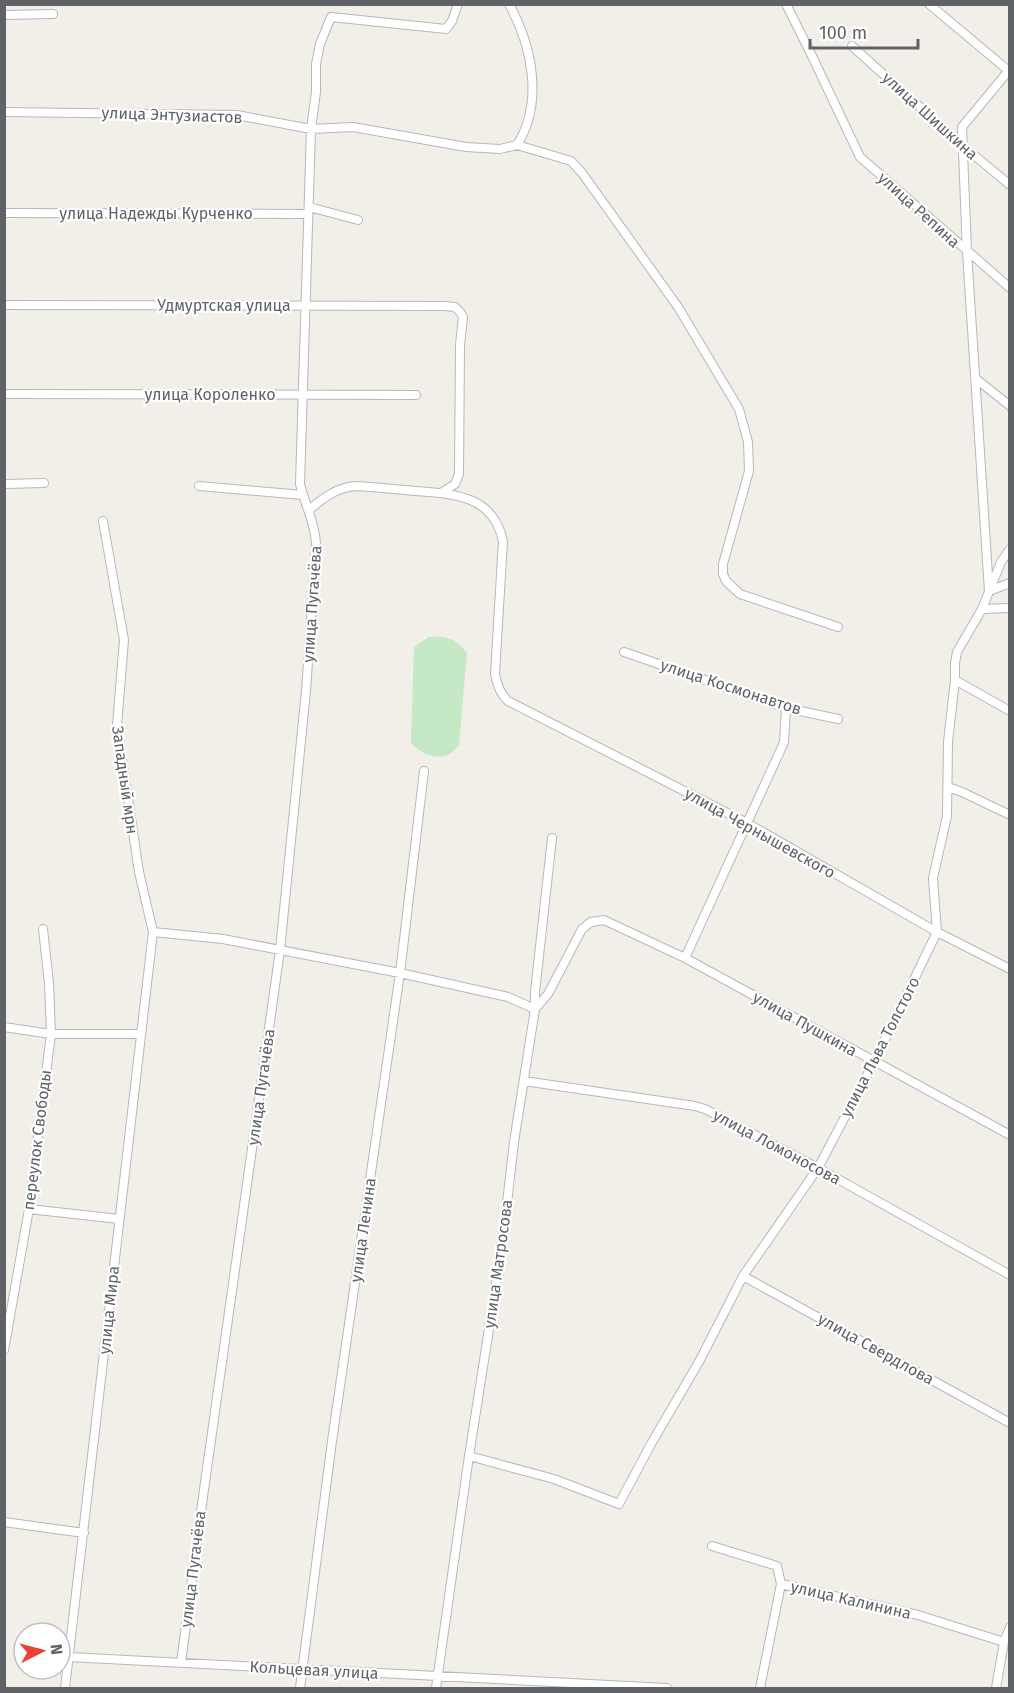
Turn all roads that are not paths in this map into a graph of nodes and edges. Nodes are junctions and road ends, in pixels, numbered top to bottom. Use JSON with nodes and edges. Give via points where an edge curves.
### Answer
{"nodes":[{"id":1,"x":458,"y":4,"type":"edge"},
{"id":2,"x":509,"y":4,"type":"edge"},
{"id":3,"x":786,"y":4,"type":"edge"},
{"id":4,"x":929,"y":4,"type":"edge"},
{"id":5,"x":53,"y":14,"type":"dead end"},
{"id":6,"x":4,"y":15,"type":"edge"},
{"id":7,"x":852,"y":46,"type":"dead end"},
{"id":8,"x":1009,"y":71,"type":"edge"},
{"id":9,"x":4,"y":112,"type":"edge"},
{"id":10,"x":311,"y":129,"type":"junction"},
{"id":11,"x":517,"y":145,"type":"junction"},
{"id":12,"x":963,"y":146,"type":"junction"},
{"id":13,"x":1010,"y":185,"type":"edge"},
{"id":14,"x":308,"y":211,"type":"junction"},
{"id":15,"x":4,"y":213,"type":"edge"},
{"id":16,"x":358,"y":220,"type":"dead end"},
{"id":17,"x":967,"y":252,"type":"junction"},
{"id":18,"x":1010,"y":288,"type":"edge"},
{"id":19,"x":4,"y":304,"type":"edge"},
{"id":20,"x":305,"y":304,"type":"junction"},
{"id":21,"x":975,"y":378,"type":"junction"},
{"id":22,"x":4,"y":394,"type":"edge"},
{"id":23,"x":303,"y":394,"type":"junction"},
{"id":24,"x":416,"y":395,"type":"dead end"},
{"id":25,"x":1010,"y":406,"type":"edge"},
{"id":26,"x":4,"y":483,"type":"edge"},
{"id":27,"x":44,"y":483,"type":"dead end"},
{"id":28,"x":199,"y":486,"type":"dead end"},
{"id":29,"x":441,"y":493,"type":"junction"},
{"id":30,"x":303,"y":495,"type":"junction"},
{"id":31,"x":309,"y":510,"type":"junction"},
{"id":32,"x":103,"y":521,"type":"dead end"},
{"id":33,"x":1010,"y":549,"type":"edge"},
{"id":34,"x":1010,"y":583,"type":"edge"},
{"id":35,"x":989,"y":591,"type":"junction"},
{"id":36,"x":1010,"y":608,"type":"edge"},
{"id":37,"x":982,"y":609,"type":"junction"},
{"id":38,"x":838,"y":627,"type":"dead end"},
{"id":39,"x":624,"y":652,"type":"dead end"},
{"id":40,"x":955,"y":680,"type":"junction"},
{"id":41,"x":786,"y":708,"type":"junction"},
{"id":42,"x":1010,"y":711,"type":"edge"},
{"id":43,"x":838,"y":719,"type":"dead end"},
{"id":44,"x":424,"y":771,"type":"dead end"},
{"id":45,"x":948,"y":788,"type":"junction"},
{"id":46,"x":1010,"y":815,"type":"edge"},
{"id":47,"x":747,"y":823,"type":"junction"},
{"id":48,"x":552,"y":838,"type":"dead end"},
{"id":49,"x":43,"y":929,"type":"dead end"},
{"id":50,"x":153,"y":932,"type":"junction"},
{"id":51,"x":937,"y":932,"type":"junction"},
{"id":52,"x":280,"y":950,"type":"junction"},
{"id":53,"x":685,"y":958,"type":"junction"},
{"id":54,"x":1010,"y":969,"type":"edge"},
{"id":55,"x":400,"y":973,"type":"junction"},
{"id":56,"x":535,"y":1009,"type":"junction"},
{"id":57,"x":4,"y":1028,"type":"edge"},
{"id":58,"x":51,"y":1034,"type":"junction"},
{"id":59,"x":141,"y":1034,"type":"junction"},
{"id":60,"x":874,"y":1062,"type":"junction"},
{"id":61,"x":524,"y":1081,"type":"junction"},
{"id":62,"x":1010,"y":1135,"type":"edge"},
{"id":63,"x":818,"y":1168,"type":"junction"},
{"id":64,"x":29,"y":1209,"type":"junction"},
{"id":65,"x":119,"y":1219,"type":"junction"},
{"id":66,"x":1010,"y":1275,"type":"edge"},
{"id":67,"x":743,"y":1276,"type":"junction"},
{"id":68,"x":4,"y":1350,"type":"edge"},
{"id":69,"x":1010,"y":1423,"type":"edge"},
{"id":70,"x":469,"y":1456,"type":"junction"},
{"id":71,"x":4,"y":1522,"type":"edge"},
{"id":72,"x":84,"y":1533,"type":"junction"},
{"id":73,"x":712,"y":1546,"type":"dead end"},
{"id":74,"x":781,"y":1584,"type":"junction"},
{"id":75,"x":1010,"y":1627,"type":"edge"},
{"id":76,"x":72,"y":1632,"type":"edge"},
{"id":77,"x":1004,"y":1642,"type":"junction"},
{"id":78,"x":72,"y":1657,"type":"edge"},
{"id":79,"x":181,"y":1663,"type":"junction"},
{"id":80,"x":303,"y":1670,"type":"junction"},
{"id":81,"x":438,"y":1676,"type":"junction"},
{"id":82,"x":613,"y":1687,"type":"edge"},
{"id":83,"x":300,"y":1689,"type":"edge"},
{"id":84,"x":436,"y":1689,"type":"edge"},
{"id":85,"x":667,"y":1689,"type":"edge"},
{"id":86,"x":760,"y":1689,"type":"edge"},
{"id":87,"x":996,"y":1689,"type":"edge"}],
"edges":[{"from":1,"to":10,"type":"street","name":"улица Пугачёва","via":[[446,29],[331,17],[316,64]]},
{"from":2,"to":11,"type":"street","via":[[525,39],[532,84],[531,107]]},
{"from":3,"to":17,"type":"street","name":"улица Репина","via":[[860,157]]},
{"from":4,"to":8,"type":"street"},
{"from":5,"to":6,"type":"street"},
{"from":7,"to":12,"type":"street","name":"улица Шишкина"},
{"from":8,"to":12,"type":"street","via":[[962,127]]},
{"from":9,"to":10,"type":"street","name":"улица Энтузиастов","via":[[237,115]]},
{"from":10,"to":11,"type":"street","name":"улица Энтузиастов","via":[[353,127],[466,147]]},
{"from":10,"to":14,"type":"street","name":"улица Пугачёва"},
{"from":11,"to":38,"type":"street","via":[[575,165],[678,307],[739,409],[748,442],[749,471],[723,564],[726,581],[740,594]]},
{"from":12,"to":13,"type":"street","name":"улица Шишкина"},
{"from":12,"to":17,"type":"street"},
{"from":14,"to":15,"type":"street","name":"улица Надежды Курченко"},
{"from":14,"to":16,"type":"street","name":"улица Надежды Курченко"},
{"from":14,"to":20,"type":"street","name":"улица Пугачёва"},
{"from":17,"to":18,"type":"street"},
{"from":17,"to":21,"type":"street","name":"улица Репина"},
{"from":19,"to":20,"type":"street","name":"Удмуртская улица"},
{"from":20,"to":23,"type":"street","name":"улица Пугачёва"},
{"from":20,"to":29,"type":"street","name":"Удмуртская улица","via":[[444,306],[460,312],[463,317],[459,474],[455,484]]},
{"from":21,"to":25,"type":"street"},
{"from":21,"to":35,"type":"street","name":"улица Репина"},
{"from":22,"to":23,"type":"street","name":"улица Короленко"},
{"from":23,"to":24,"type":"street","name":"улица Короленко"},
{"from":23,"to":30,"type":"street","name":"улица Пугачёва"},
{"from":26,"to":27,"type":"street"},
{"from":28,"to":30,"type":"street"},
{"from":29,"to":31,"type":"street","via":[[343,487]]},
{"from":29,"to":47,"type":"street","name":"улица Чернышевского","via":[[479,504],[494,517],[501,532],[495,674],[508,701]]},
{"from":30,"to":31,"type":"street","name":"улица Пугачёва"},
{"from":31,"to":52,"type":"street","name":"улица Пугачёва","via":[[316,544],[306,692]]},
{"from":32,"to":50,"type":"street","name":"Западный мрн","via":[[124,640],[117,725],[139,872]]},
{"from":33,"to":35,"type":"street"},
{"from":34,"to":35,"type":"street"},
{"from":35,"to":37,"type":"street"},
{"from":36,"to":37,"type":"street"},
{"from":37,"to":40,"type":"street","via":[[957,652]]},
{"from":39,"to":41,"type":"street","name":"улица Космонавтов"},
{"from":40,"to":42,"type":"street"},
{"from":40,"to":45,"type":"street"},
{"from":41,"to":43,"type":"street","name":"улица Космонавтов"},
{"from":41,"to":47,"type":"street","via":[[782,749]]},
{"from":44,"to":55,"type":"street","name":"улица Ленина"},
{"from":45,"to":46,"type":"street"},
{"from":45,"to":51,"type":"street","via":[[947,816],[933,878]]},
{"from":47,"to":51,"type":"street","name":"улица Чернышевского"},
{"from":47,"to":53,"type":"street"},
{"from":48,"to":56,"type":"street","name":"улица Матросова"},
{"from":49,"to":58,"type":"street","name":"переулок Свободы"},
{"from":50,"to":52,"type":"street"},
{"from":50,"to":59,"type":"street","name":"улица Мира"},
{"from":51,"to":54,"type":"street","name":"улица Чернышевского"},
{"from":51,"to":60,"type":"street","name":"улица Льва Толстого"},
{"from":52,"to":55,"type":"street"},
{"from":52,"to":79,"type":"street","name":"улица Пугачёва"},
{"from":53,"to":56,"type":"street","name":"улица Пушкина","via":[[611,922],[598,920],[586,924],[548,994]]},
{"from":53,"to":60,"type":"street","name":"улица Пушкина"},
{"from":55,"to":56,"type":"street","via":[[508,997]]},
{"from":55,"to":80,"type":"street","name":"улица Ленина"},
{"from":56,"to":61,"type":"street","name":"улица Матросова"},
{"from":57,"to":58,"type":"street"},
{"from":58,"to":59,"type":"street"},
{"from":58,"to":64,"type":"street","name":"переулок Свободы"},
{"from":59,"to":65,"type":"street","name":"улица Мира"},
{"from":60,"to":62,"type":"street","name":"улица Пушкина"},
{"from":60,"to":63,"type":"street","name":"улица Льва Толстого"},
{"from":61,"to":63,"type":"street","name":"улица Ломоносова","via":[[695,1106]]},
{"from":61,"to":70,"type":"street","name":"улица Матросова"},
{"from":63,"to":66,"type":"street","name":"улица Ломоносова"},
{"from":63,"to":67,"type":"street","name":"улица Льва Толстого"},
{"from":64,"to":65,"type":"street"},
{"from":64,"to":68,"type":"street","name":"переулок Свободы"},
{"from":65,"to":72,"type":"street","name":"улица Мира"},
{"from":67,"to":69,"type":"street","name":"улица Свердлова"},
{"from":67,"to":70,"type":"street","name":"улица Льва Толстого","via":[[619,1504],[554,1479]]},
{"from":70,"to":81,"type":"street","name":"улица Матросова"},
{"from":71,"to":72,"type":"street"},
{"from":72,"to":76,"type":"street","name":"улица Мира"},
{"from":73,"to":74,"type":"street","name":"улица Калинина","via":[[777,1566]]},
{"from":74,"to":77,"type":"street","name":"улица Калинина","via":[[918,1616]]},
{"from":74,"to":86,"type":"street"},
{"from":75,"to":77,"type":"street"},
{"from":77,"to":87,"type":"street"},
{"from":78,"to":79,"type":"street","name":"Кольцевая улица"},
{"from":79,"to":80,"type":"street","name":"Кольцевая улица"},
{"from":80,"to":81,"type":"street","name":"Кольцевая улица"},
{"from":80,"to":83,"type":"street","name":"улица Ленина"},
{"from":81,"to":82,"type":"street","name":"Кольцевая улица"},
{"from":81,"to":84,"type":"street","name":"улица Матросова"},
{"from":82,"to":85,"type":"street","name":"Кольцевая улица"}]}
